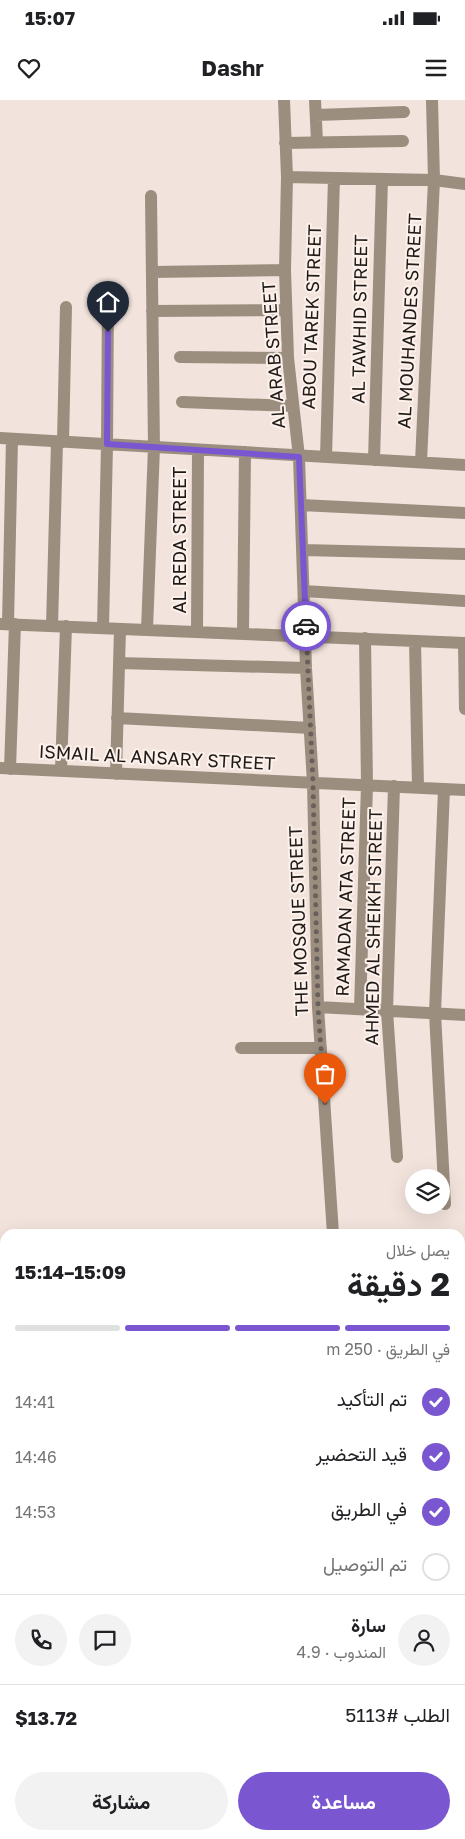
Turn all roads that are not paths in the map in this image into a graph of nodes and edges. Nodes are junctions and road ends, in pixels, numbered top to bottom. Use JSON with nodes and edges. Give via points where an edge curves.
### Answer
{"nodes":[{"id":1,"x":284,"y":100,"type":"edge"},
{"id":2,"x":315,"y":100,"type":"edge"},
{"id":3,"x":432,"y":100,"type":"edge"},
{"id":4,"x":404,"y":112,"type":"dead end"},
{"id":5,"x":316,"y":115,"type":"junction"},
{"id":6,"x":403,"y":141,"type":"dead end"},
{"id":7,"x":316,"y":142,"type":"junction"},
{"id":8,"x":285,"y":143,"type":"junction"},
{"id":9,"x":287,"y":176,"type":"junction"},
{"id":10,"x":334,"y":178,"type":"junction"},
{"id":11,"x":382,"y":179,"type":"junction"},
{"id":12,"x":434,"y":180,"type":"junction"},
{"id":13,"x":465,"y":184,"type":"edge"},
{"id":14,"x":151,"y":196,"type":"dead end"},
{"id":15,"x":285,"y":270,"type":"junction"},
{"id":16,"x":152,"y":272,"type":"junction"},
{"id":17,"x":108,"y":295,"type":"dead end"},
{"id":18,"x":66,"y":307,"type":"dead end"},
{"id":19,"x":152,"y":310,"type":"junction"},
{"id":20,"x":286,"y":310,"type":"junction"},
{"id":21,"x":180,"y":358,"type":"dead end"},
{"id":22,"x":288,"y":358,"type":"junction"},
{"id":23,"x":182,"y":402,"type":"dead end"},
{"id":24,"x":292,"y":406,"type":"junction"},
{"id":25,"x":6,"y":439,"type":"edge"},
{"id":26,"x":60,"y":442,"type":"junction"},
{"id":27,"x":107,"y":444,"type":"junction"},
{"id":28,"x":154,"y":447,"type":"junction"},
{"id":29,"x":198,"y":450,"type":"junction"},
{"id":30,"x":245,"y":452,"type":"junction"},
{"id":31,"x":299,"y":457,"type":"junction"},
{"id":32,"x":326,"y":457,"type":"junction"},
{"id":33,"x":374,"y":460,"type":"junction"},
{"id":34,"x":421,"y":462,"type":"junction"},
{"id":35,"x":465,"y":465,"type":"edge"},
{"id":36,"x":301,"y":505,"type":"junction"},
{"id":37,"x":465,"y":513,"type":"edge"},
{"id":38,"x":304,"y":550,"type":"junction"},
{"id":39,"x":465,"y":554,"type":"edge"},
{"id":40,"x":304,"y":590,"type":"junction"},
{"id":41,"x":465,"y":601,"type":"edge"},
{"id":42,"x":8,"y":624,"type":"edge"},
{"id":43,"x":52,"y":626,"type":"junction"},
{"id":44,"x":66,"y":626,"type":"junction"},
{"id":45,"x":103,"y":628,"type":"junction"},
{"id":46,"x":120,"y":628,"type":"junction"},
{"id":47,"x":147,"y":630,"type":"junction"},
{"id":48,"x":197,"y":632,"type":"junction"},
{"id":49,"x":243,"y":633,"type":"junction"},
{"id":50,"x":306,"y":636,"type":"junction"},
{"id":51,"x":365,"y":638,"type":"junction"},
{"id":52,"x":415,"y":641,"type":"junction"},
{"id":53,"x":464,"y":643,"type":"edge"},
{"id":54,"x":119,"y":663,"type":"junction"},
{"id":55,"x":306,"y":668,"type":"junction"},
{"id":56,"x":465,"y":709,"type":"edge"},
{"id":57,"x":117,"y":718,"type":"junction"},
{"id":58,"x":310,"y":728,"type":"junction"},
{"id":59,"x":5,"y":768,"type":"edge"},
{"id":60,"x":62,"y":771,"type":"junction"},
{"id":61,"x":116,"y":774,"type":"junction"},
{"id":62,"x":313,"y":783,"type":"junction"},
{"id":63,"x":367,"y":785,"type":"junction"},
{"id":64,"x":394,"y":786,"type":"junction"},
{"id":65,"x":418,"y":787,"type":"junction"},
{"id":66,"x":444,"y":789,"type":"junction"},
{"id":67,"x":465,"y":790,"type":"edge"},
{"id":68,"x":318,"y":1007,"type":"junction"},
{"id":69,"x":360,"y":1009,"type":"junction"},
{"id":70,"x":387,"y":1011,"type":"junction"},
{"id":71,"x":435,"y":1013,"type":"junction"},
{"id":72,"x":465,"y":1015,"type":"edge"},
{"id":73,"x":241,"y":1048,"type":"dead end"},
{"id":74,"x":321,"y":1048,"type":"junction"},
{"id":75,"x":397,"y":1157,"type":"dead end"},
{"id":76,"x":442,"y":1169,"type":"edge"},
{"id":77,"x":333,"y":1229,"type":"edge"}],
"edges":[{"from":1,"to":8,"type":"street","name":"AL ARAB STREET"},
{"from":2,"to":5,"type":"street"},
{"from":3,"to":12,"type":"street","name":"AL MOUHANDES STREET"},
{"from":4,"to":5,"type":"street"},
{"from":5,"to":7,"type":"street"},
{"from":6,"to":7,"type":"street"},
{"from":7,"to":8,"type":"street"},
{"from":8,"to":9,"type":"street","name":"AL ARAB STREET"},
{"from":9,"to":10,"type":"street"},
{"from":9,"to":15,"type":"street","name":"AL ARAB STREET"},
{"from":10,"to":11,"type":"street"},
{"from":10,"to":32,"type":"street","name":"ABOU TAREK STREET"},
{"from":11,"to":12,"type":"street"},
{"from":11,"to":33,"type":"street","name":"AL TAWHID STREET"},
{"from":12,"to":13,"type":"street"},
{"from":12,"to":34,"type":"street","name":"AL MOUHANDES STREET"},
{"from":14,"to":16,"type":"street"},
{"from":15,"to":16,"type":"street"},
{"from":15,"to":20,"type":"street","name":"AL ARAB STREET"},
{"from":16,"to":19,"type":"street"},
{"from":17,"to":27,"type":"street"},
{"from":18,"to":26,"type":"street"},
{"from":19,"to":20,"type":"street"},
{"from":19,"to":28,"type":"street"},
{"from":20,"to":22,"type":"street","name":"AL ARAB STREET"},
{"from":21,"to":22,"type":"street"},
{"from":22,"to":24,"type":"street","name":"AL ARAB STREET"},
{"from":23,"to":24,"type":"street"},
{"from":24,"to":31,"type":"street","name":"AL ARAB STREET"},
{"from":25,"to":26,"type":"street"},
{"from":25,"to":42,"type":"street"},
{"from":26,"to":27,"type":"street"},
{"from":26,"to":43,"type":"street"},
{"from":27,"to":28,"type":"street"},
{"from":27,"to":45,"type":"street"},
{"from":28,"to":29,"type":"street"},
{"from":28,"to":47,"type":"street"},
{"from":29,"to":30,"type":"street"},
{"from":29,"to":48,"type":"street","name":"AL REDA STREET"},
{"from":30,"to":31,"type":"street"},
{"from":30,"to":49,"type":"street"},
{"from":31,"to":32,"type":"street"},
{"from":31,"to":36,"type":"street","name":"AL ARAB STREET"},
{"from":32,"to":33,"type":"street"},
{"from":33,"to":34,"type":"street"},
{"from":34,"to":35,"type":"street"},
{"from":36,"to":37,"type":"street"},
{"from":36,"to":38,"type":"street","name":"AL ARAB STREET"},
{"from":38,"to":39,"type":"street"},
{"from":38,"to":40,"type":"street","name":"AL ARAB STREET"},
{"from":40,"to":41,"type":"street"},
{"from":40,"to":50,"type":"street","name":"AL ARAB STREET"},
{"from":42,"to":43,"type":"street"},
{"from":42,"to":59,"type":"street"},
{"from":43,"to":44,"type":"street"},
{"from":44,"to":45,"type":"street"},
{"from":44,"to":60,"type":"street"},
{"from":45,"to":46,"type":"street"},
{"from":46,"to":47,"type":"street"},
{"from":46,"to":54,"type":"street"},
{"from":47,"to":48,"type":"street"},
{"from":48,"to":49,"type":"street"},
{"from":49,"to":50,"type":"street"},
{"from":50,"to":51,"type":"street"},
{"from":50,"to":55,"type":"street","name":"AL ARAB STREET"},
{"from":51,"to":52,"type":"street"},
{"from":51,"to":63,"type":"street","name":"RAMADAN ATA STREET"},
{"from":52,"to":53,"type":"street"},
{"from":52,"to":65,"type":"street"},
{"from":53,"to":56,"type":"street"},
{"from":54,"to":55,"type":"street"},
{"from":54,"to":57,"type":"street"},
{"from":55,"to":58,"type":"street","name":"THE MOSQUE STREET"},
{"from":57,"to":58,"type":"street"},
{"from":57,"to":61,"type":"street"},
{"from":58,"to":62,"type":"street","name":"THE MOSQUE STREET"},
{"from":59,"to":60,"type":"street","name":"ISMAIL AL ANSARY STREET"},
{"from":60,"to":61,"type":"street","name":"ISMAIL AL ANSARY STREET"},
{"from":61,"to":62,"type":"street","name":"ISMAIL AL ANSARY STREET"},
{"from":62,"to":63,"type":"street","name":"ISMAIL AL ANSARY STREET"},
{"from":62,"to":68,"type":"street","name":"THE MOSQUE STREET"},
{"from":63,"to":64,"type":"street","name":"ISMAIL AL ANSARY STREET"},
{"from":63,"to":69,"type":"street","name":"RAMADAN ATA STREET"},
{"from":64,"to":65,"type":"street","name":"ISMAIL AL ANSARY STREET"},
{"from":64,"to":70,"type":"street","name":"AHMED AL SHEIKH STREET"},
{"from":65,"to":66,"type":"street","name":"ISMAIL AL ANSARY STREET"},
{"from":66,"to":67,"type":"street","name":"ISMAIL AL ANSARY STREET"},
{"from":66,"to":71,"type":"street"},
{"from":68,"to":69,"type":"street"},
{"from":68,"to":74,"type":"street","name":"THE MOSQUE STREET"},
{"from":69,"to":70,"type":"street"},
{"from":70,"to":71,"type":"street"},
{"from":70,"to":75,"type":"street","name":"AHMED AL SHEIKH STREET"},
{"from":71,"to":72,"type":"street"},
{"from":71,"to":76,"type":"street"},
{"from":73,"to":74,"type":"street"},
{"from":74,"to":77,"type":"street","name":"THE MOSQUE STREET"}]}
